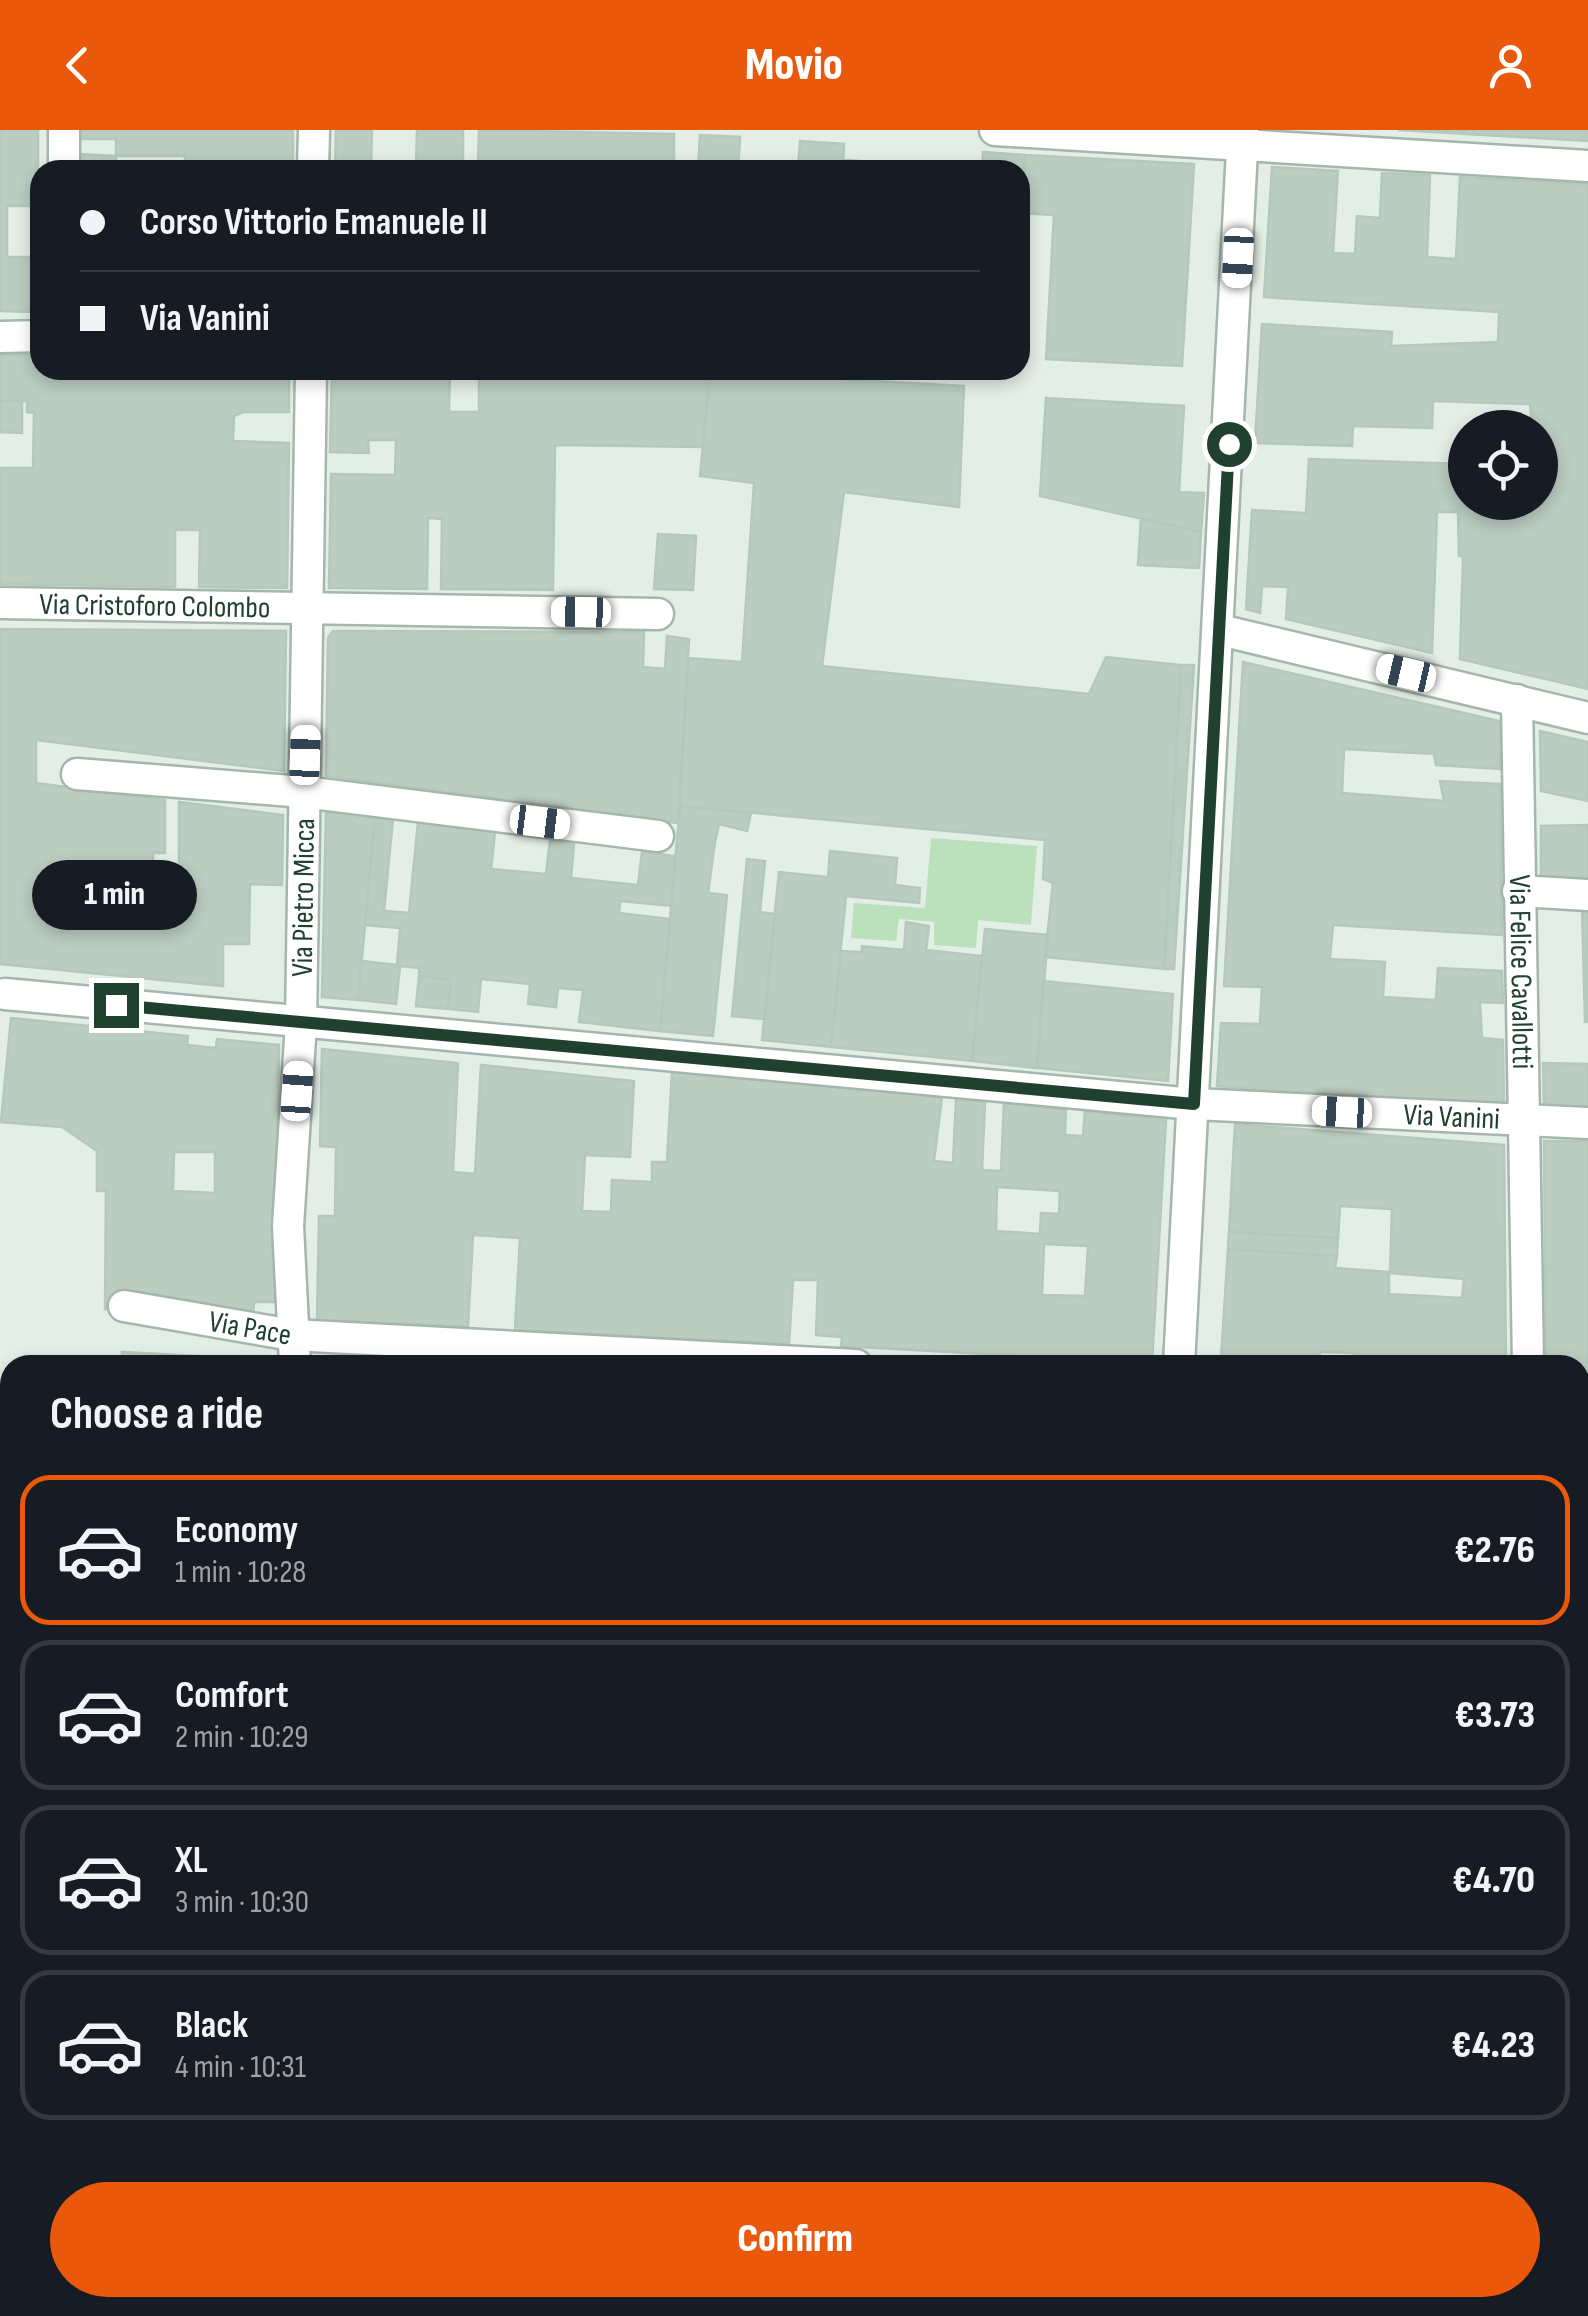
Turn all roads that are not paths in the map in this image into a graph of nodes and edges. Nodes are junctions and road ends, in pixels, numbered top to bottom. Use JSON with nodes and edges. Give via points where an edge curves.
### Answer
{"nodes":[{"id":1,"x":64,"y":130,"type":"edge"},
{"id":2,"x":314,"y":130,"type":"edge"},
{"id":3,"x":995,"y":130,"type":"edge"},
{"id":4,"x":1243,"y":138,"type":"edge"},
{"id":5,"x":64,"y":160,"type":"edge"},
{"id":6,"x":313,"y":160,"type":"edge"},
{"id":7,"x":1588,"y":166,"type":"edge"},
{"id":8,"x":30,"y":336,"type":"edge"},
{"id":9,"x":0,"y":337,"type":"edge"},
{"id":10,"x":311,"y":380,"type":"edge"},
{"id":11,"x":0,"y":602,"type":"edge"},
{"id":12,"x":309,"y":608,"type":"junction"},
{"id":13,"x":658,"y":614,"type":"dead end"},
{"id":14,"x":1220,"y":630,"type":"junction"},
{"id":15,"x":1517,"y":700,"type":"junction"},
{"id":16,"x":1588,"y":718,"type":"edge"},
{"id":17,"x":77,"y":774,"type":"dead end"},
{"id":18,"x":304,"y":792,"type":"junction"},
{"id":19,"x":658,"y":836,"type":"dead end"},
{"id":20,"x":1518,"y":891,"type":"junction"},
{"id":21,"x":1588,"y":894,"type":"edge"},
{"id":22,"x":6,"y":994,"type":"dead end"},
{"id":23,"x":301,"y":1023,"type":"junction"},
{"id":24,"x":1194,"y":1104,"type":"junction"},
{"id":25,"x":1526,"y":1123,"type":"junction"},
{"id":26,"x":1588,"y":1123,"type":"edge"},
{"id":27,"x":124,"y":1306,"type":"dead end"},
{"id":28,"x":293,"y":1350,"type":"edge"},
{"id":29,"x":481,"y":1355,"type":"edge"},
{"id":30,"x":1181,"y":1355,"type":"edge"},
{"id":31,"x":1528,"y":1355,"type":"edge"}],
"edges":[{"from":1,"to":5,"type":"street"},
{"from":2,"to":6,"type":"street"},
{"from":3,"to":4,"type":"street"},
{"from":4,"to":7,"type":"street"},
{"from":4,"to":14,"type":"street"},
{"from":8,"to":9,"type":"street"},
{"from":10,"to":12,"type":"street","name":"Via Pietro Micca"},
{"from":11,"to":12,"type":"street","name":"Via Cristoforo Colombo"},
{"from":12,"to":13,"type":"street","name":"Via Cristoforo Colombo"},
{"from":12,"to":18,"type":"street","name":"Via Pietro Micca"},
{"from":14,"to":15,"type":"street"},
{"from":14,"to":24,"type":"street"},
{"from":15,"to":16,"type":"street"},
{"from":15,"to":20,"type":"street","name":"Via Felice Cavallotti"},
{"from":17,"to":18,"type":"street"},
{"from":18,"to":19,"type":"street"},
{"from":18,"to":23,"type":"street","name":"Via Pietro Micca"},
{"from":20,"to":21,"type":"street"},
{"from":20,"to":25,"type":"street","name":"Via Felice Cavallotti"},
{"from":22,"to":23,"type":"street","name":"Via Vanini"},
{"from":23,"to":24,"type":"street","name":"Via Vanini"},
{"from":23,"to":28,"type":"street","name":"Via Pietro Micca","via":[[288,1226]]},
{"from":24,"to":25,"type":"street","name":"Via Vanini"},
{"from":24,"to":30,"type":"street"},
{"from":25,"to":26,"type":"street","name":"Via Vanini"},
{"from":25,"to":31,"type":"street","name":"Via Felice Cavallotti"},
{"from":27,"to":28,"type":"street","name":"Via Pace"},
{"from":28,"to":29,"type":"street","name":"Via Pace"}]}
